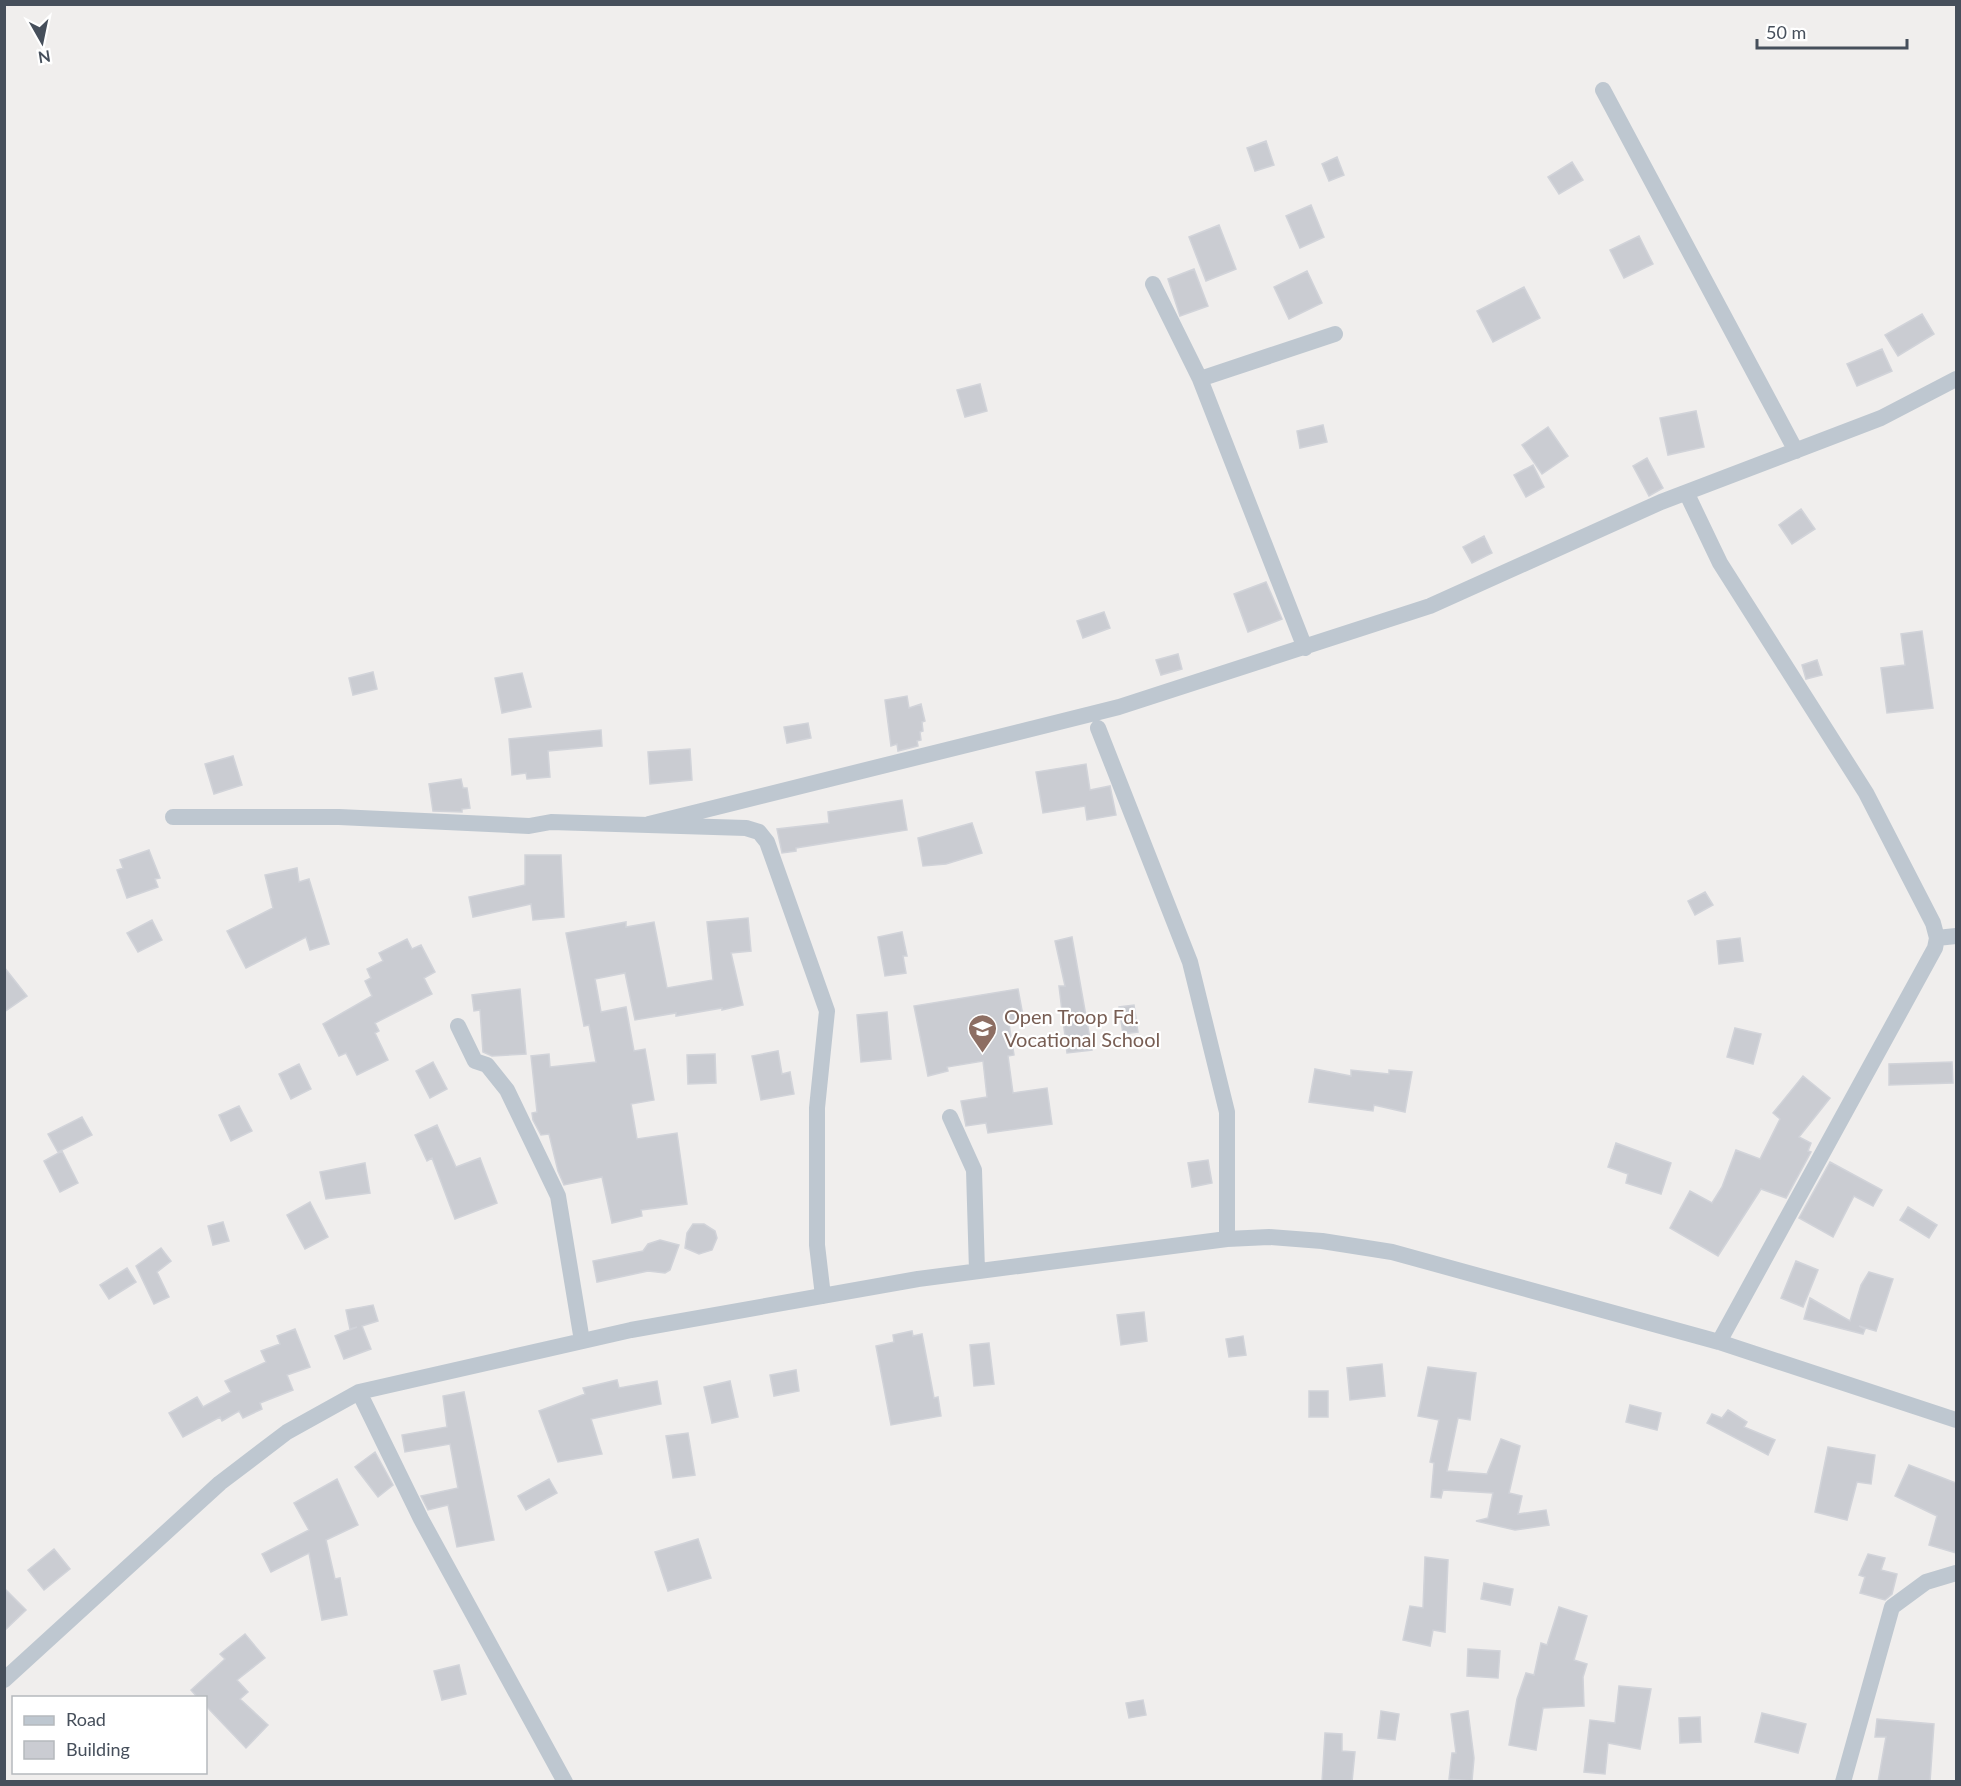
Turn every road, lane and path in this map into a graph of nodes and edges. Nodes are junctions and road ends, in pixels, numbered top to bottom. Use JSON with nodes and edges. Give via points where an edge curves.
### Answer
{"nodes":[{"id":1,"x":1603,"y":90,"type":"dead end"},
{"id":2,"x":1153,"y":284,"type":"dead end"},
{"id":3,"x":1335,"y":334,"type":"dead end"},
{"id":4,"x":1200,"y":379,"type":"junction"},
{"id":5,"x":1956,"y":379,"type":"edge"},
{"id":6,"x":1796,"y":451,"type":"junction"},
{"id":7,"x":1687,"y":494,"type":"junction"},
{"id":8,"x":1305,"y":648,"type":"junction"},
{"id":9,"x":1098,"y":728,"type":"dead end"},
{"id":10,"x":173,"y":817,"type":"dead end"},
{"id":11,"x":649,"y":824,"type":"junction"},
{"id":12,"x":1956,"y":936,"type":"edge"},
{"id":13,"x":1937,"y":938,"type":"junction"},
{"id":14,"x":458,"y":1026,"type":"dead end"},
{"id":15,"x":950,"y":1117,"type":"dead end"},
{"id":16,"x":1227,"y":1239,"type":"junction"},
{"id":17,"x":977,"y":1271,"type":"junction"},
{"id":18,"x":823,"y":1296,"type":"junction"},
{"id":19,"x":582,"y":1341,"type":"junction"},
{"id":20,"x":1719,"y":1342,"type":"junction"},
{"id":21,"x":359,"y":1392,"type":"junction"},
{"id":22,"x":1956,"y":1420,"type":"edge"},
{"id":23,"x":1956,"y":1573,"type":"edge"},
{"id":24,"x":4,"y":1680,"type":"edge"},
{"id":25,"x":565,"y":1782,"type":"edge"},
{"id":26,"x":1843,"y":1782,"type":"edge"}],
"edges":[{"from":1,"to":6,"type":"street"},
{"from":2,"to":4,"type":"street"},
{"from":3,"to":4,"type":"street"},
{"from":4,"to":8,"type":"street"},
{"from":5,"to":6,"type":"street","via":[[1881,418]]},
{"from":6,"to":7,"type":"street"},
{"from":7,"to":8,"type":"street","via":[[1661,502],[1430,606]]},
{"from":7,"to":13,"type":"street","via":[[1720,563],[1866,793],[1933,922]]},
{"from":8,"to":11,"type":"street","via":[[1119,707]]},
{"from":9,"to":16,"type":"street","via":[[1190,962],[1227,1112]]},
{"from":10,"to":11,"type":"street","via":[[339,818],[530,826],[551,822]]},
{"from":11,"to":18,"type":"street","via":[[746,828],[759,832],[767,842],[827,1011],[817,1108],[817,1245]]},
{"from":12,"to":13,"type":"street"},
{"from":13,"to":20,"type":"street"},
{"from":14,"to":19,"type":"street","via":[[475,1061],[488,1065],[507,1090],[558,1196]]},
{"from":15,"to":17,"type":"street","via":[[974,1170]]},
{"from":16,"to":17,"type":"street"},
{"from":16,"to":20,"type":"street","via":[[1322,1241],[1392,1252]]},
{"from":17,"to":18,"type":"street"},
{"from":18,"to":19,"type":"street"},
{"from":19,"to":21,"type":"street"},
{"from":20,"to":22,"type":"street"},
{"from":21,"to":24,"type":"street","via":[[287,1432],[220,1483]]},
{"from":21,"to":25,"type":"street","via":[[421,1519]]},
{"from":23,"to":26,"type":"street","via":[[1926,1582],[1892,1607]]}]}
